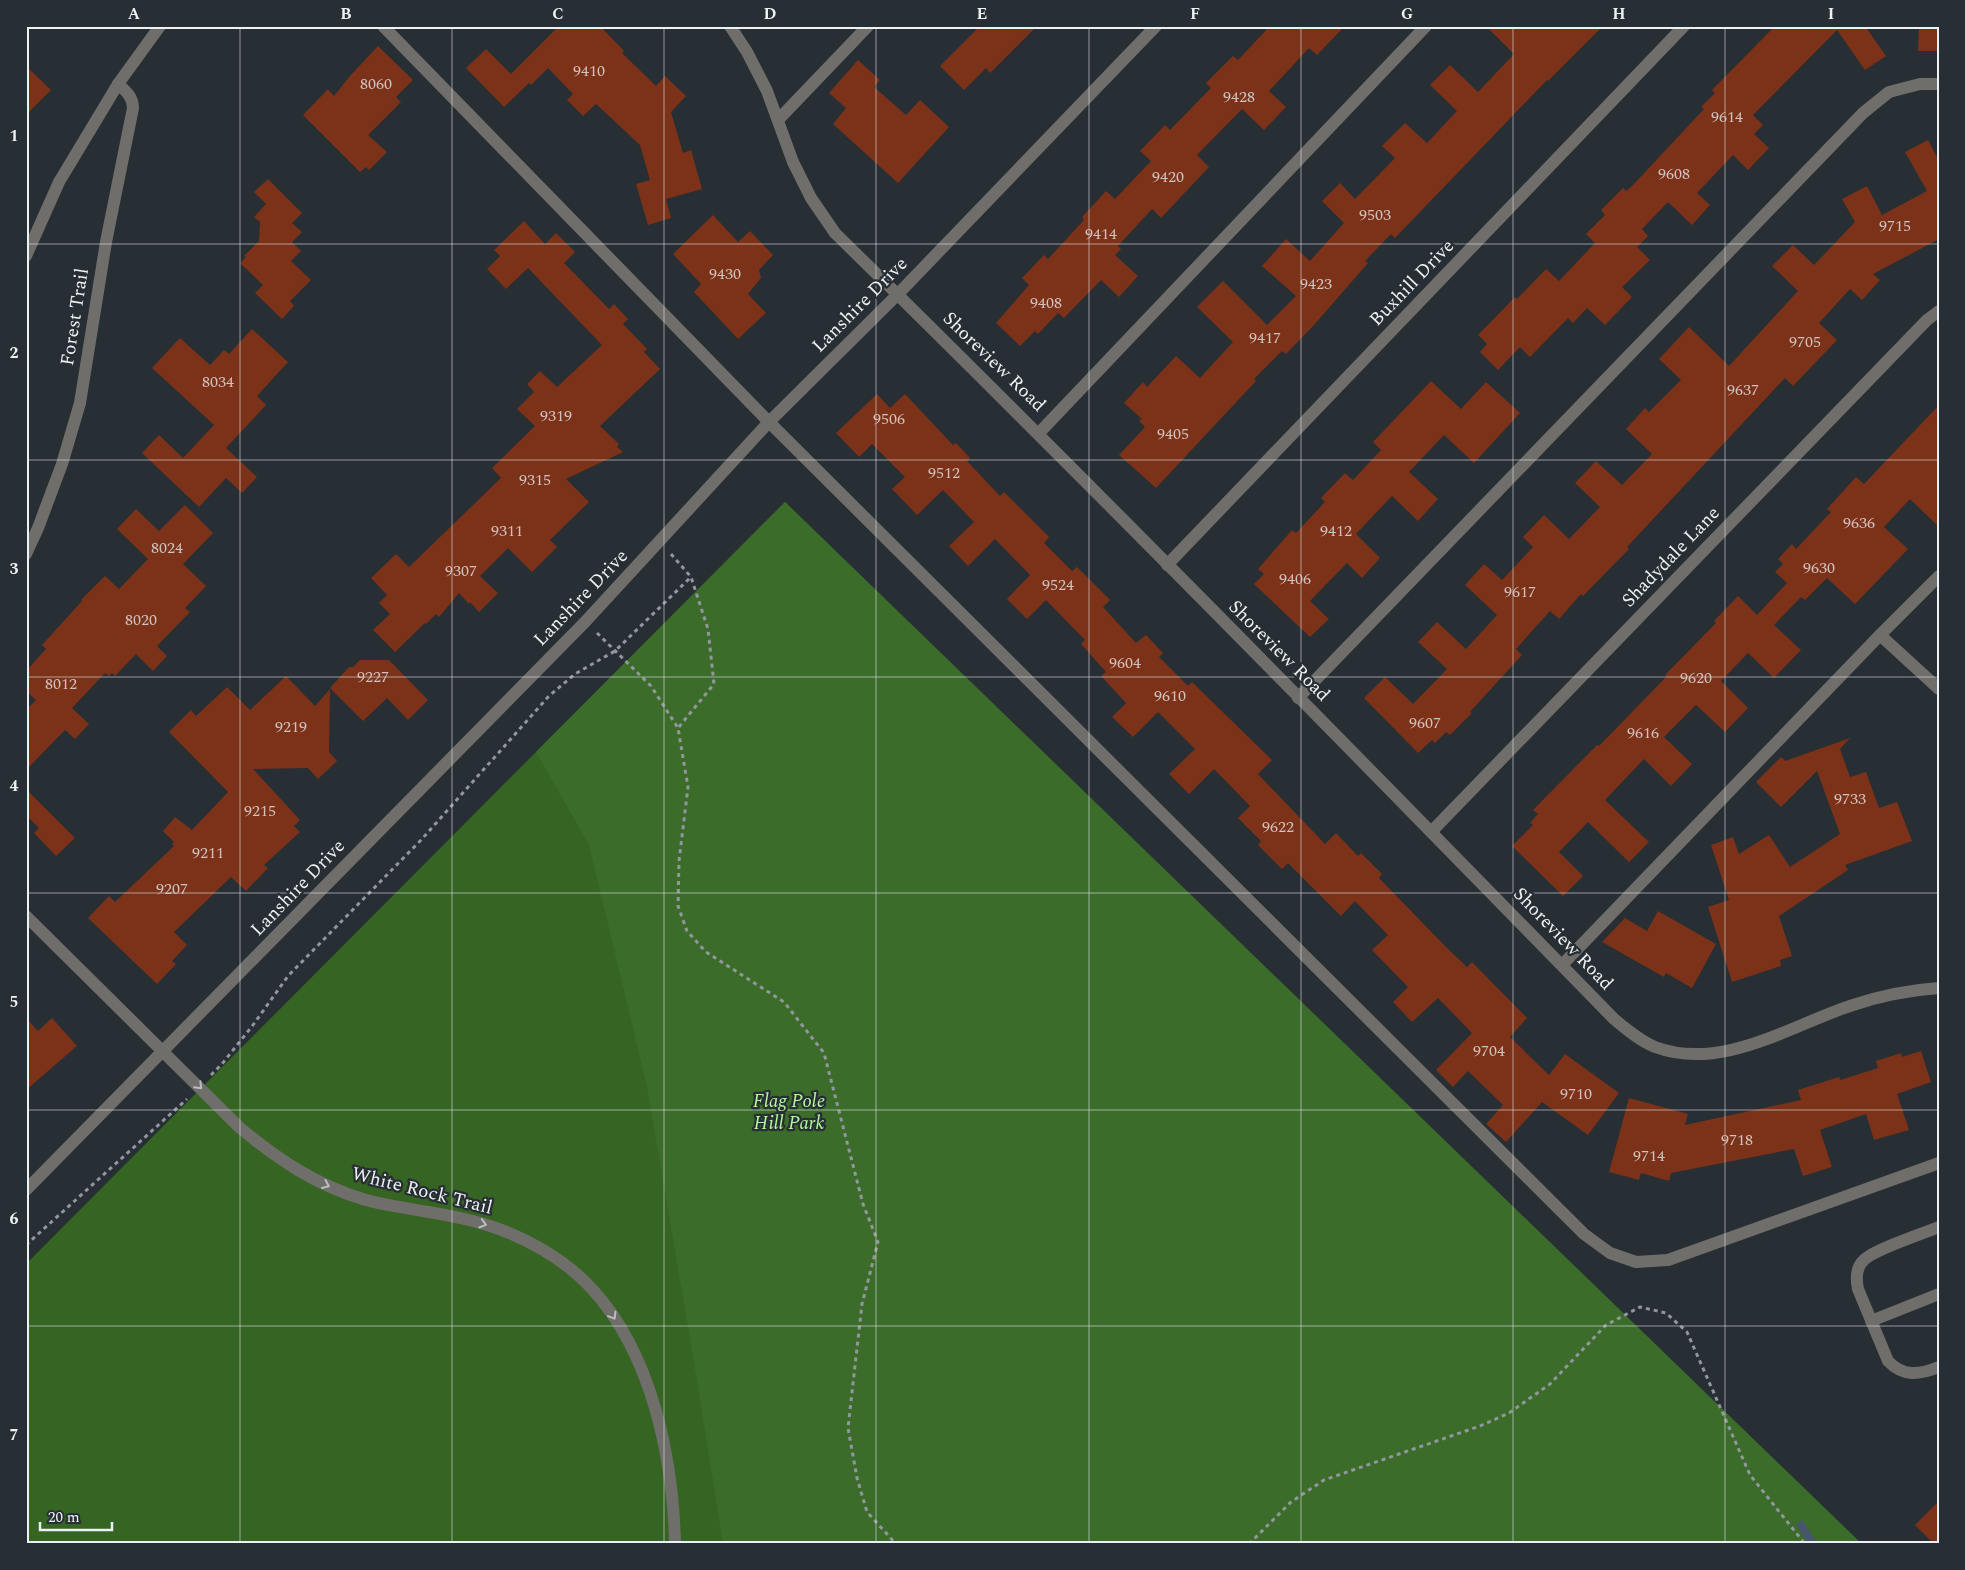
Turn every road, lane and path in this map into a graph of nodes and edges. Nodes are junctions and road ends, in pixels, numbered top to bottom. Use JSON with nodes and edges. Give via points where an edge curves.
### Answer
{"nodes":[{"id":1,"x":160,"y":26,"type":"edge"},
{"id":2,"x":383,"y":26,"type":"edge"},
{"id":3,"x":730,"y":26,"type":"edge"},
{"id":4,"x":868,"y":26,"type":"edge"},
{"id":5,"x":1156,"y":26,"type":"edge"},
{"id":6,"x":1426,"y":26,"type":"edge"},
{"id":7,"x":1684,"y":26,"type":"edge"},
{"id":8,"x":118,"y":84,"type":"junction"},
{"id":9,"x":1939,"y":84,"type":"edge"},
{"id":10,"x":778,"y":120,"type":"junction"},
{"id":11,"x":26,"y":256,"type":"edge"},
{"id":12,"x":898,"y":294,"type":"junction"},
{"id":13,"x":1939,"y":311,"type":"edge"},
{"id":14,"x":769,"y":422,"type":"junction"},
{"id":15,"x":1039,"y":433,"type":"junction"},
{"id":16,"x":660,"y":542,"type":"junction"},
{"id":17,"x":26,"y":554,"type":"edge"},
{"id":18,"x":1167,"y":565,"type":"junction"},
{"id":19,"x":1939,"y":576,"type":"edge"},
{"id":20,"x":691,"y":577,"type":"junction"},
{"id":21,"x":586,"y":622,"type":"junction"},
{"id":22,"x":1880,"y":635,"type":"junction"},
{"id":23,"x":615,"y":651,"type":"junction"},
{"id":24,"x":1939,"y":689,"type":"edge"},
{"id":25,"x":1298,"y":698,"type":"junction"},
{"id":26,"x":678,"y":728,"type":"junction"},
{"id":27,"x":1432,"y":830,"type":"junction"},
{"id":28,"x":26,"y":916,"type":"edge"},
{"id":29,"x":1562,"y":966,"type":"junction"},
{"id":30,"x":1939,"y":988,"type":"edge"},
{"id":31,"x":164,"y":1052,"type":"junction"},
{"id":32,"x":199,"y":1087,"type":"junction"},
{"id":33,"x":1939,"y":1163,"type":"edge"},
{"id":34,"x":26,"y":1190,"type":"edge"},
{"id":35,"x":1939,"y":1227,"type":"edge"},
{"id":36,"x":26,"y":1244,"type":"edge"},
{"id":37,"x":1939,"y":1294,"type":"edge"},
{"id":38,"x":1871,"y":1321,"type":"junction"},
{"id":39,"x":1939,"y":1367,"type":"edge"},
{"id":40,"x":675,"y":1544,"type":"edge"},
{"id":41,"x":896,"y":1544,"type":"edge"},
{"id":42,"x":1249,"y":1544,"type":"edge"},
{"id":43,"x":1805,"y":1544,"type":"edge"}],
"edges":[{"from":1,"to":8,"type":"street"},
{"from":2,"to":14,"type":"street"},
{"from":3,"to":10,"type":"street","name":"Shoreview Road","via":[[748,52]]},
{"from":4,"to":10,"type":"street"},
{"from":5,"to":12,"type":"street","name":"Lanshire Drive"},
{"from":6,"to":15,"type":"street"},
{"from":7,"to":18,"type":"street","name":"Buxhill Drive"},
{"from":8,"to":11,"type":"street","via":[[59,182]]},
{"from":8,"to":17,"type":"street","name":"Forest Trail","via":[[133,101],[133,108],[106,242],[80,403],[62,464]]},
{"from":9,"to":25,"type":"street","via":[[1920,84],[1889,92],[1863,113]]},
{"from":10,"to":12,"type":"street","name":"Shoreview Road","via":[[793,162],[835,233]]},
{"from":12,"to":14,"type":"street","name":"Lanshire Drive"},
{"from":12,"to":15,"type":"street","name":"Shoreview Road"},
{"from":13,"to":27,"type":"street","name":"Shadydale Lane"},
{"from":14,"to":16,"type":"street","name":"Lanshire Drive"},
{"from":14,"to":33,"type":"street","via":[[1577,1227],[1610,1253],[1636,1262],[1668,1260]]},
{"from":15,"to":18,"type":"street","name":"Shoreview Road"},
{"from":16,"to":20,"type":"path"},
{"from":16,"to":21,"type":"street","name":"Lanshire Drive"},
{"from":18,"to":25,"type":"street","name":"Shoreview Road"},
{"from":19,"to":22,"type":"street"},
{"from":20,"to":23,"type":"path"},
{"from":20,"to":26,"type":"path","via":[[708,629],[714,684]]},
{"from":21,"to":23,"type":"path"},
{"from":21,"to":31,"type":"street","name":"Lanshire Drive"},
{"from":22,"to":24,"type":"street"},
{"from":22,"to":29,"type":"street"},
{"from":23,"to":26,"type":"path","via":[[651,686]]},
{"from":23,"to":32,"type":"path","via":[[575,674],[549,696],[422,840],[288,976],[222,1064]]},
{"from":25,"to":27,"type":"street","name":"Shoreview Road"},
{"from":26,"to":41,"type":"path","via":[[688,787],[679,862],[678,906],[687,931],[706,952],[784,1002],[824,1053],[863,1204],[878,1242],[862,1304],[848,1428],[856,1478],[867,1512]]},
{"from":27,"to":29,"type":"street","name":"Shoreview Road"},
{"from":28,"to":31,"type":"street","name":"White Rock Trail"},
{"from":29,"to":30,"type":"street","name":"Shoreview Road","via":[[1630,1032],[1655,1046],[1681,1053],[1714,1053],[1746,1046],[1853,1005]]},
{"from":31,"to":32,"type":"street","name":"White Rock Trail","one_way":true},
{"from":31,"to":34,"type":"street","name":"Lanshire Drive"},
{"from":32,"to":36,"type":"path"},
{"from":32,"to":40,"type":"street","name":"White Rock Trail","one_way":true,"via":[[263,1148],[326,1186],[366,1200],[484,1224],[527,1241],[564,1264],[592,1289],[610,1310],[643,1374],[671,1479]]},
{"from":35,"to":38,"type":"street","via":[[1863,1260],[1856,1281]]},
{"from":37,"to":38,"type":"street"},
{"from":38,"to":39,"type":"street","via":[[1888,1360],[1895,1368],[1914,1374]]},
{"from":42,"to":43,"type":"path","via":[[1291,1502],[1324,1480],[1509,1413],[1550,1384],[1606,1325],[1640,1307],[1666,1313],[1687,1332],[1750,1475]]}]}
